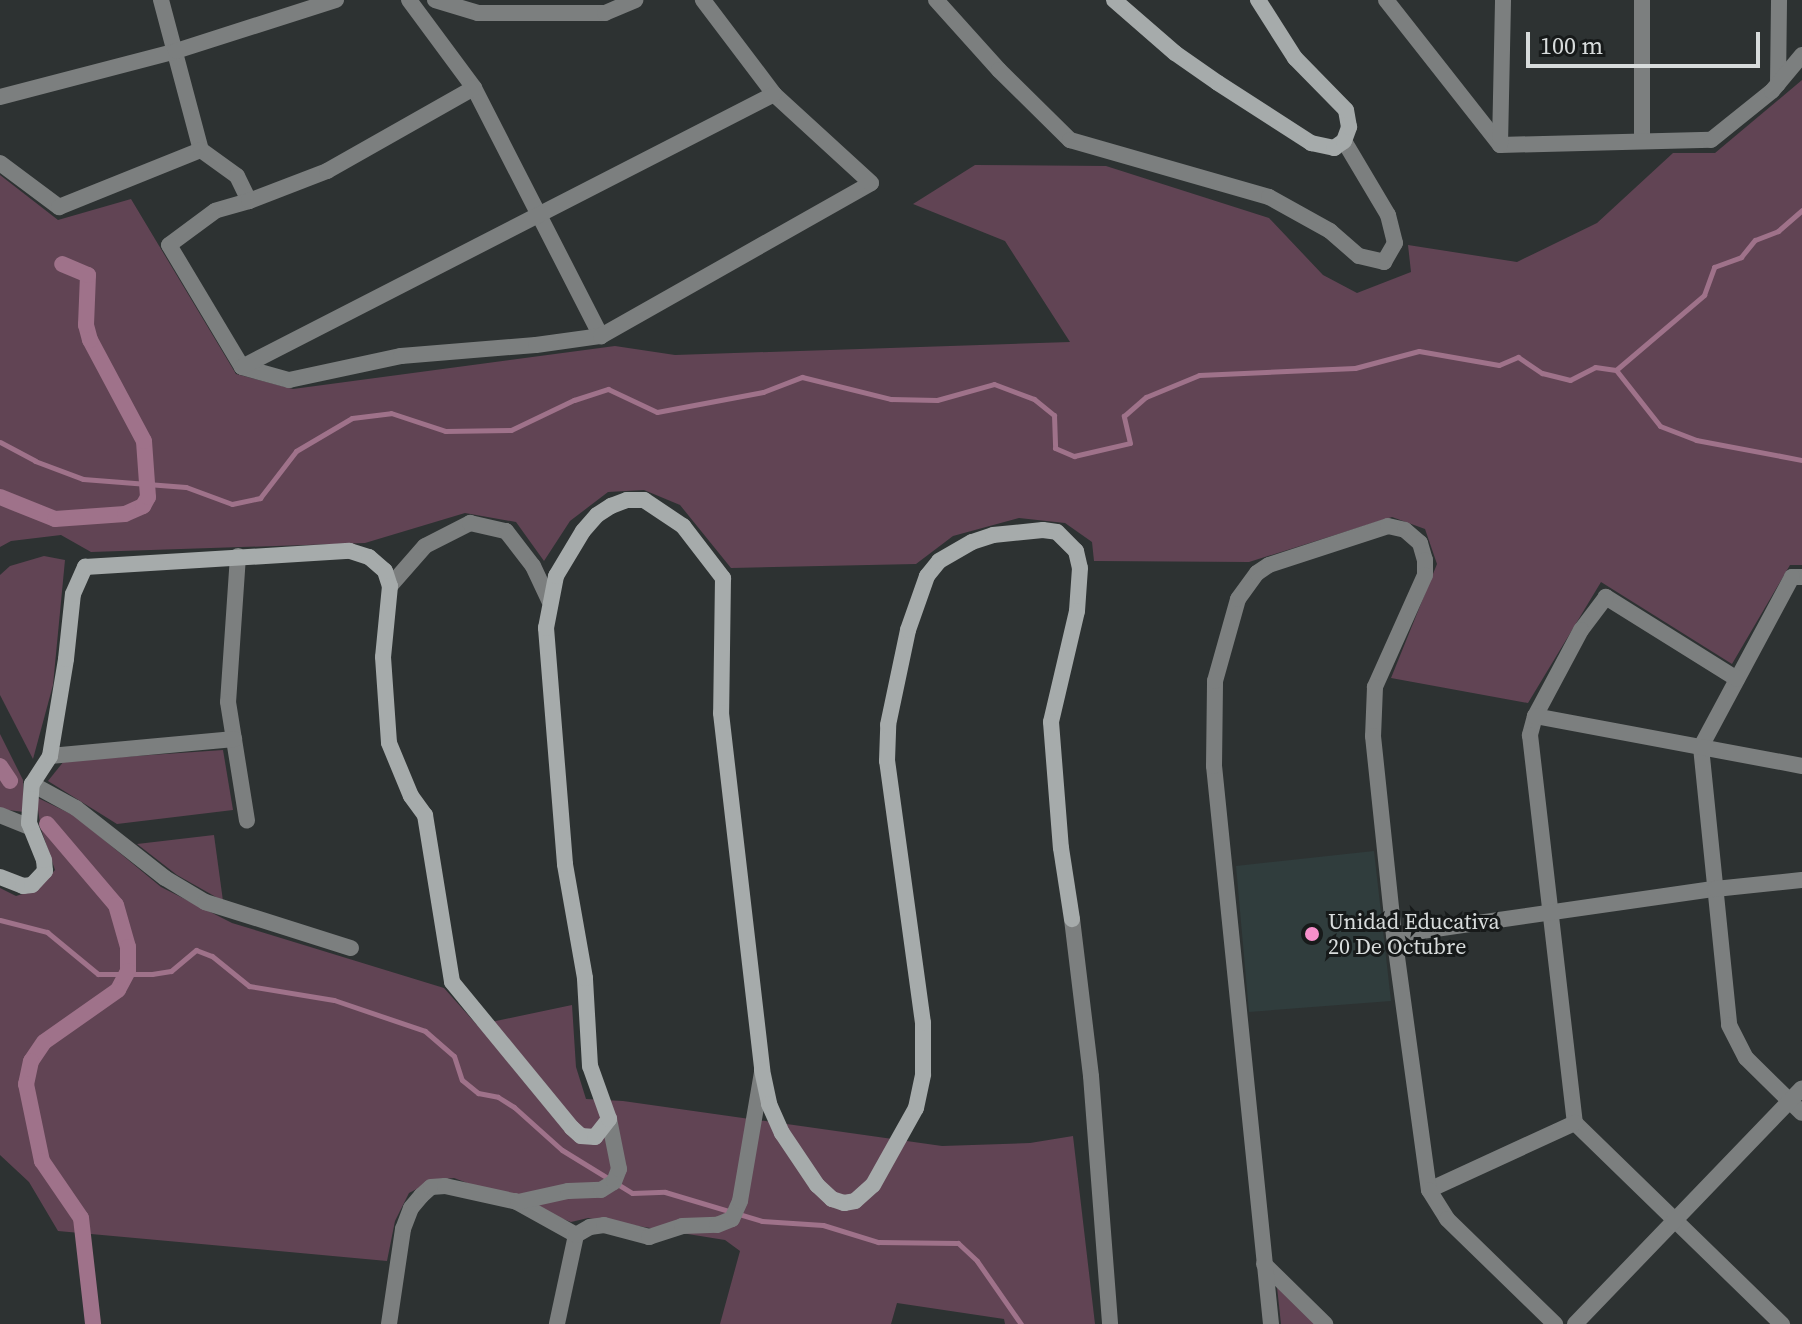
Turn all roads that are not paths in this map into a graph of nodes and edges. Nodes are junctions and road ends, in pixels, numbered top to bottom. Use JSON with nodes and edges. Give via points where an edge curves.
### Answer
{"nodes":[{"id":1,"x":161,"y":0,"type":"edge"},
{"id":2,"x":336,"y":0,"type":"edge"},
{"id":3,"x":409,"y":0,"type":"edge"},
{"id":4,"x":435,"y":0,"type":"edge"},
{"id":5,"x":635,"y":0,"type":"edge"},
{"id":6,"x":703,"y":0,"type":"edge"},
{"id":7,"x":936,"y":0,"type":"edge"},
{"id":8,"x":1114,"y":0,"type":"edge"},
{"id":9,"x":1258,"y":0,"type":"edge"},
{"id":10,"x":1386,"y":0,"type":"edge"},
{"id":11,"x":1503,"y":0,"type":"edge"},
{"id":12,"x":1642,"y":0,"type":"edge"},
{"id":13,"x":1779,"y":0,"type":"edge"},
{"id":14,"x":176,"y":51,"type":"junction"},
{"id":15,"x":1802,"y":55,"type":"edge"},
{"id":16,"x":1778,"y":84,"type":"junction"},
{"id":17,"x":474,"y":88,"type":"junction"},
{"id":18,"x":774,"y":94,"type":"junction"},
{"id":19,"x":0,"y":97,"type":"edge"},
{"id":20,"x":1642,"y":140,"type":"junction"},
{"id":21,"x":1344,"y":141,"type":"junction"},
{"id":22,"x":1500,"y":145,"type":"junction"},
{"id":23,"x":201,"y":150,"type":"junction"},
{"id":24,"x":0,"y":163,"type":"edge"},
{"id":25,"x":249,"y":201,"type":"junction"},
{"id":26,"x":537,"y":216,"type":"junction"},
{"id":27,"x":601,"y":336,"type":"junction"},
{"id":28,"x":242,"y":367,"type":"junction"},
{"id":29,"x":238,"y":556,"type":"junction"},
{"id":30,"x":1802,"y":577,"type":"edge"},
{"id":31,"x":390,"y":586,"type":"junction"},
{"id":32,"x":549,"y":600,"type":"junction"},
{"id":33,"x":1737,"y":679,"type":"junction"},
{"id":34,"x":1535,"y":716,"type":"junction"},
{"id":35,"x":234,"y":739,"type":"junction"},
{"id":36,"x":1701,"y":747,"type":"junction"},
{"id":37,"x":50,"y":756,"type":"junction"},
{"id":38,"x":1802,"y":766,"type":"edge"},
{"id":39,"x":32,"y":784,"type":"junction"},
{"id":40,"x":0,"y":815,"type":"edge"},
{"id":41,"x":247,"y":820,"type":"dead end"},
{"id":42,"x":30,"y":827,"type":"junction"},
{"id":43,"x":0,"y":877,"type":"edge"},
{"id":44,"x":1802,"y":880,"type":"edge"},
{"id":45,"x":1715,"y":889,"type":"junction"},
{"id":46,"x":1552,"y":912,"type":"junction"},
{"id":47,"x":1394,"y":935,"type":"junction"},
{"id":48,"x":351,"y":948,"type":"dead end"},
{"id":49,"x":762,"y":1070,"type":"junction"},
{"id":50,"x":1802,"y":1088,"type":"edge"},
{"id":51,"x":1790,"y":1101,"type":"junction"},
{"id":52,"x":1802,"y":1113,"type":"edge"},
{"id":53,"x":609,"y":1119,"type":"junction"},
{"id":54,"x":1575,"y":1123,"type":"junction"},
{"id":55,"x":1429,"y":1190,"type":"junction"},
{"id":56,"x":515,"y":1201,"type":"junction"},
{"id":57,"x":1674,"y":1218,"type":"junction"},
{"id":58,"x":576,"y":1235,"type":"junction"},
{"id":59,"x":1264,"y":1264,"type":"junction"},
{"id":60,"x":389,"y":1324,"type":"edge"},
{"id":61,"x":557,"y":1324,"type":"edge"},
{"id":62,"x":1110,"y":1324,"type":"edge"},
{"id":63,"x":1271,"y":1324,"type":"edge"},
{"id":64,"x":1325,"y":1324,"type":"edge"},
{"id":65,"x":1555,"y":1324,"type":"edge"},
{"id":66,"x":1575,"y":1324,"type":"edge"},
{"id":67,"x":1782,"y":1324,"type":"edge"}],
"edges":[{"from":1,"to":14,"type":"street"},
{"from":2,"to":14,"type":"street"},
{"from":3,"to":17,"type":"street"},
{"from":4,"to":5,"type":"street","via":[[478,13],[605,13]]},
{"from":6,"to":18,"type":"street"},
{"from":7,"to":21,"type":"street","via":[[1070,140],[1269,197],[1330,231],[1359,256],[1384,262],[1395,243],[1388,215]]},
{"from":8,"to":21,"type":"street","via":[[1175,53],[1311,143],[1334,148]]},
{"from":9,"to":21,"type":"street","via":[[1295,58],[1346,110],[1349,127]]},
{"from":10,"to":22,"type":"street"},
{"from":11,"to":22,"type":"street"},
{"from":12,"to":20,"type":"street"},
{"from":13,"to":16,"type":"street"},
{"from":14,"to":19,"type":"street"},
{"from":14,"to":23,"type":"street"},
{"from":15,"to":16,"type":"street"},
{"from":16,"to":20,"type":"street","via":[[1711,140]]},
{"from":17,"to":25,"type":"street","via":[[327,171]]},
{"from":17,"to":26,"type":"street"},
{"from":18,"to":26,"type":"street"},
{"from":18,"to":27,"type":"street","via":[[871,183]]},
{"from":20,"to":22,"type":"street"},
{"from":23,"to":24,"type":"street","via":[[59,207]]},
{"from":23,"to":25,"type":"street","via":[[237,176]]},
{"from":25,"to":28,"type":"street","via":[[215,211],[169,245]]},
{"from":26,"to":27,"type":"street"},
{"from":26,"to":28,"type":"street"},
{"from":27,"to":28,"type":"street","via":[[401,356],[289,380]]},
{"from":29,"to":31,"type":"street","via":[[350,551],[369,557],[385,571]]},
{"from":29,"to":35,"type":"street","via":[[228,702]]},
{"from":29,"to":37,"type":"street","via":[[85,567],[73,594]]},
{"from":30,"to":33,"type":"street","via":[[1792,577]]},
{"from":31,"to":32,"type":"street","via":[[425,546],[470,523],[506,531],[533,566]]},
{"from":31,"to":53,"type":"street","via":[[383,657],[389,743],[411,796],[425,815],[452,982],[581,1136],[595,1137]]},
{"from":32,"to":49,"type":"street","via":[[556,576],[583,531],[597,515],[627,500],[644,500],[668,513],[709,555],[723,578],[721,713]]},
{"from":32,"to":53,"type":"street","via":[[546,653],[565,864],[585,978],[590,1066]]},
{"from":33,"to":34,"type":"street","via":[[1606,597],[1581,630]]},
{"from":33,"to":36,"type":"street"},
{"from":34,"to":36,"type":"street"},
{"from":34,"to":46,"type":"street","via":[[1530,735]]},
{"from":35,"to":37,"type":"street"},
{"from":35,"to":41,"type":"street"},
{"from":36,"to":38,"type":"street"},
{"from":36,"to":45,"type":"street"},
{"from":37,"to":39,"type":"street"},
{"from":39,"to":42,"type":"street"},
{"from":39,"to":48,"type":"street","via":[[76,808],[165,878],[205,902]]},
{"from":40,"to":42,"type":"street"},
{"from":42,"to":43,"type":"street","via":[[44,860],[41,878],[23,886]]},
{"from":44,"to":45,"type":"street"},
{"from":45,"to":46,"type":"street"},
{"from":45,"to":51,"type":"street","via":[[1729,1025],[1746,1058]]},
{"from":46,"to":47,"type":"street"},
{"from":46,"to":54,"type":"street"},
{"from":47,"to":55,"type":"street"},
{"from":47,"to":59,"type":"street","via":[[1373,736],[1375,687],[1425,575],[1425,560],[1420,543],[1405,530],[1388,526],[1257,573],[1238,599],[1215,681],[1214,766]]},
{"from":49,"to":58,"type":"street","via":[[740,1201],[732,1219],[649,1237],[604,1225]]},
{"from":49,"to":62,"type":"street","via":[[782,1133],[817,1185],[844,1203],[866,1194],[906,1130],[923,1074],[923,1023],[887,761],[888,725],[908,630],[927,576],[954,551],[993,535],[1057,532],[1076,551],[1080,568],[1077,611],[1051,722],[1061,848],[1091,1076]]},
{"from":50,"to":51,"type":"street"},
{"from":51,"to":52,"type":"street"},
{"from":51,"to":57,"type":"street"},
{"from":53,"to":56,"type":"street","via":[[619,1169],[614,1182],[601,1190]]},
{"from":54,"to":55,"type":"street"},
{"from":54,"to":57,"type":"street"},
{"from":55,"to":65,"type":"street","via":[[1447,1219]]},
{"from":56,"to":58,"type":"street"},
{"from":56,"to":60,"type":"street","via":[[445,1186],[431,1187],[421,1196],[403,1229]]},
{"from":57,"to":66,"type":"street"},
{"from":57,"to":67,"type":"street"},
{"from":58,"to":61,"type":"street"},
{"from":59,"to":63,"type":"street"},
{"from":59,"to":64,"type":"street"}]}
